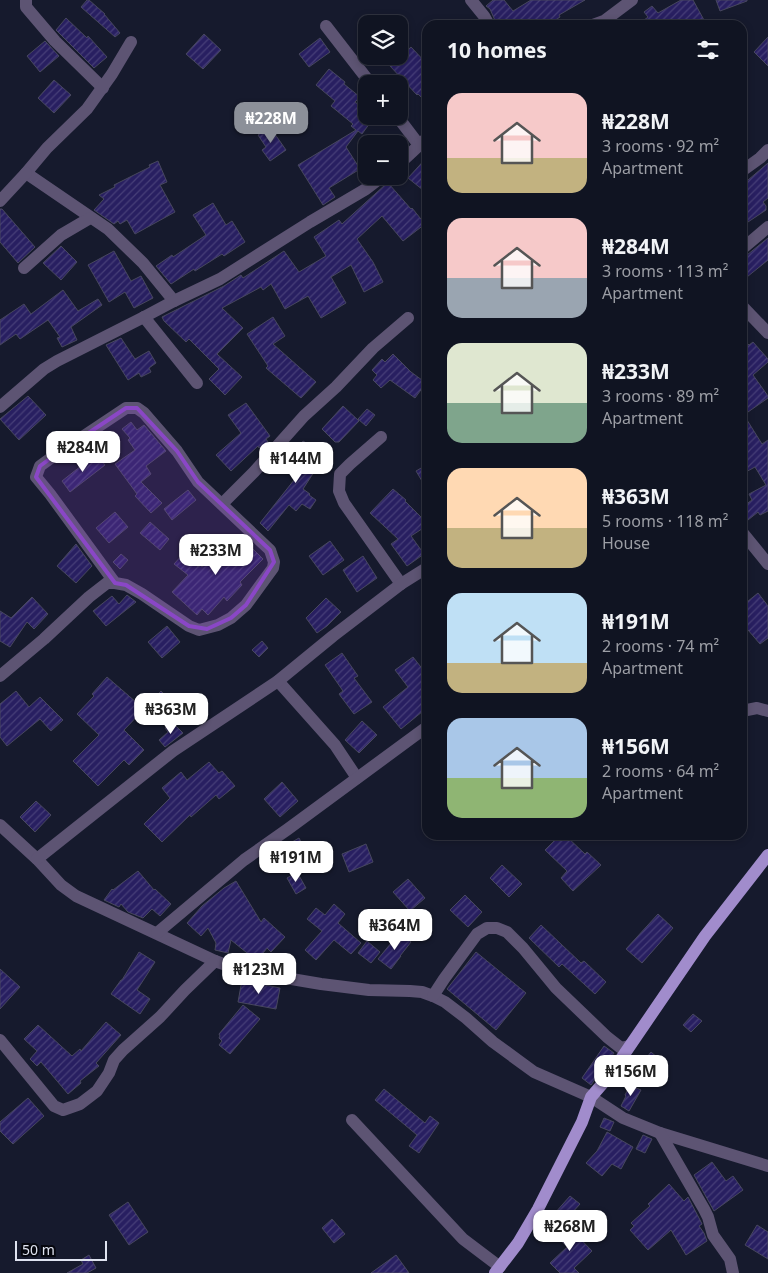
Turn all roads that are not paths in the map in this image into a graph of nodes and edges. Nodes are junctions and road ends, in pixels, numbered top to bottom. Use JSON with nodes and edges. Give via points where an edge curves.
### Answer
{"nodes":[{"id":1,"x":26,"y":0,"type":"edge"},
{"id":2,"x":471,"y":0,"type":"edge"},
{"id":3,"x":632,"y":0,"type":"edge"},
{"id":4,"x":486,"y":20,"type":"edge"},
{"id":5,"x":605,"y":20,"type":"edge"},
{"id":6,"x":326,"y":26,"type":"dead end"},
{"id":7,"x":132,"y":42,"type":"dead end"},
{"id":8,"x":364,"y":75,"type":"edge"},
{"id":9,"x":102,"y":88,"type":"junction"},
{"id":10,"x":407,"y":125,"type":"edge"},
{"id":11,"x":422,"y":139,"type":"edge"},
{"id":12,"x":422,"y":143,"type":"edge"},
{"id":13,"x":768,"y":150,"type":"edge"},
{"id":14,"x":408,"y":156,"type":"edge"},
{"id":15,"x":747,"y":167,"type":"edge"},
{"id":16,"x":26,"y":173,"type":"junction"},
{"id":17,"x":371,"y":185,"type":"edge"},
{"id":18,"x":0,"y":202,"type":"edge"},
{"id":19,"x":90,"y":218,"type":"junction"},
{"id":20,"x":768,"y":227,"type":"edge"},
{"id":21,"x":747,"y":245,"type":"edge"},
{"id":22,"x":24,"y":268,"type":"dead end"},
{"id":23,"x":174,"y":301,"type":"junction"},
{"id":24,"x":747,"y":311,"type":"edge"},
{"id":25,"x":144,"y":317,"type":"junction"},
{"id":26,"x":408,"y":318,"type":"dead end"},
{"id":27,"x":768,"y":334,"type":"edge"},
{"id":28,"x":197,"y":383,"type":"dead end"},
{"id":29,"x":0,"y":407,"type":"edge"},
{"id":30,"x":381,"y":437,"type":"dead end"},
{"id":31,"x":222,"y":504,"type":"junction"},
{"id":32,"x":747,"y":538,"type":"edge"},
{"id":33,"x":768,"y":564,"type":"edge"},
{"id":34,"x":422,"y":571,"type":"edge"},
{"id":35,"x":115,"y":582,"type":"junction"},
{"id":36,"x":402,"y":584,"type":"junction"},
{"id":37,"x":0,"y":676,"type":"edge"},
{"id":38,"x":278,"y":681,"type":"junction"},
{"id":39,"x":747,"y":710,"type":"edge"},
{"id":40,"x":768,"y":711,"type":"edge"},
{"id":41,"x":422,"y":730,"type":"edge"},
{"id":42,"x":357,"y":778,"type":"junction"},
{"id":43,"x":0,"y":825,"type":"edge"},
{"id":44,"x":768,"y":855,"type":"edge"},
{"id":45,"x":37,"y":859,"type":"junction"},
{"id":46,"x":157,"y":933,"type":"junction"},
{"id":47,"x":215,"y":961,"type":"junction"},
{"id":48,"x":433,"y":996,"type":"junction"},
{"id":49,"x":0,"y":1040,"type":"edge"},
{"id":50,"x":629,"y":1046,"type":"junction"},
{"id":51,"x":591,"y":1097,"type":"junction"},
{"id":52,"x":352,"y":1120,"type":"dead end"},
{"id":53,"x":660,"y":1133,"type":"junction"},
{"id":54,"x":768,"y":1166,"type":"edge"},
{"id":55,"x":498,"y":1270,"type":"edge"},
{"id":56,"x":733,"y":1273,"type":"edge"}],
"edges":[{"from":1,"to":9,"type":"street","via":[[26,7]]},
{"from":2,"to":4,"type":"street"},
{"from":3,"to":5,"type":"street"},
{"from":6,"to":8,"type":"street"},
{"from":7,"to":9,"type":"street"},
{"from":9,"to":16,"type":"street","via":[[87,109]]},
{"from":10,"to":11,"type":"street"},
{"from":12,"to":14,"type":"street"},
{"from":13,"to":15,"type":"street"},
{"from":16,"to":18,"type":"street"},
{"from":16,"to":19,"type":"street"},
{"from":17,"to":23,"type":"street","via":[[220,279]]},
{"from":19,"to":22,"type":"street","via":[[61,235]]},
{"from":19,"to":23,"type":"street","via":[[113,234],[143,263]]},
{"from":20,"to":21,"type":"street"},
{"from":23,"to":25,"type":"street"},
{"from":24,"to":27,"type":"street"},
{"from":25,"to":28,"type":"street"},
{"from":25,"to":29,"type":"street","via":[[44,369]]},
{"from":26,"to":31,"type":"street","via":[[304,416]]},
{"from":30,"to":36,"type":"street","via":[[340,474],[339,491],[344,503]]},
{"from":31,"to":35,"type":"street","via":[[270,550],[274,562],[256,592],[232,618],[218,626],[199,630],[142,594]]},
{"from":31,"to":35,"type":"street","via":[[198,482],[177,451],[137,408],[126,408],[40,466],[36,477]]},
{"from":32,"to":33,"type":"street"},
{"from":34,"to":36,"type":"street"},
{"from":35,"to":37,"type":"street","via":[[107,583],[89,597]]},
{"from":36,"to":38,"type":"street"},
{"from":38,"to":42,"type":"street","via":[[335,745]]},
{"from":38,"to":45,"type":"street","via":[[173,751]]},
{"from":39,"to":40,"type":"street"},
{"from":41,"to":42,"type":"street"},
{"from":42,"to":46,"type":"street","via":[[244,860]]},
{"from":43,"to":45,"type":"street"},
{"from":44,"to":50,"type":"main road","via":[[705,936]]},
{"from":45,"to":46,"type":"street","via":[[76,896]]},
{"from":46,"to":47,"type":"street"},
{"from":47,"to":48,"type":"street","via":[[256,973],[321,984],[422,992]]},
{"from":47,"to":49,"type":"street","via":[[114,1060],[96,1091],[80,1104],[63,1110],[54,1106]]},
{"from":48,"to":50,"type":"street","via":[[477,934],[487,928],[497,928],[507,932],[556,988],[607,1037],[621,1048]]},
{"from":48,"to":51,"type":"street","via":[[534,1072]]},
{"from":50,"to":51,"type":"main road"},
{"from":51,"to":53,"type":"street","via":[[623,1118]]},
{"from":51,"to":55,"type":"main road","via":[[582,1122],[538,1209]]},
{"from":52,"to":55,"type":"street","via":[[462,1239]]},
{"from":53,"to":54,"type":"street"},
{"from":53,"to":56,"type":"street","via":[[704,1209],[713,1235],[730,1259]]}]}
